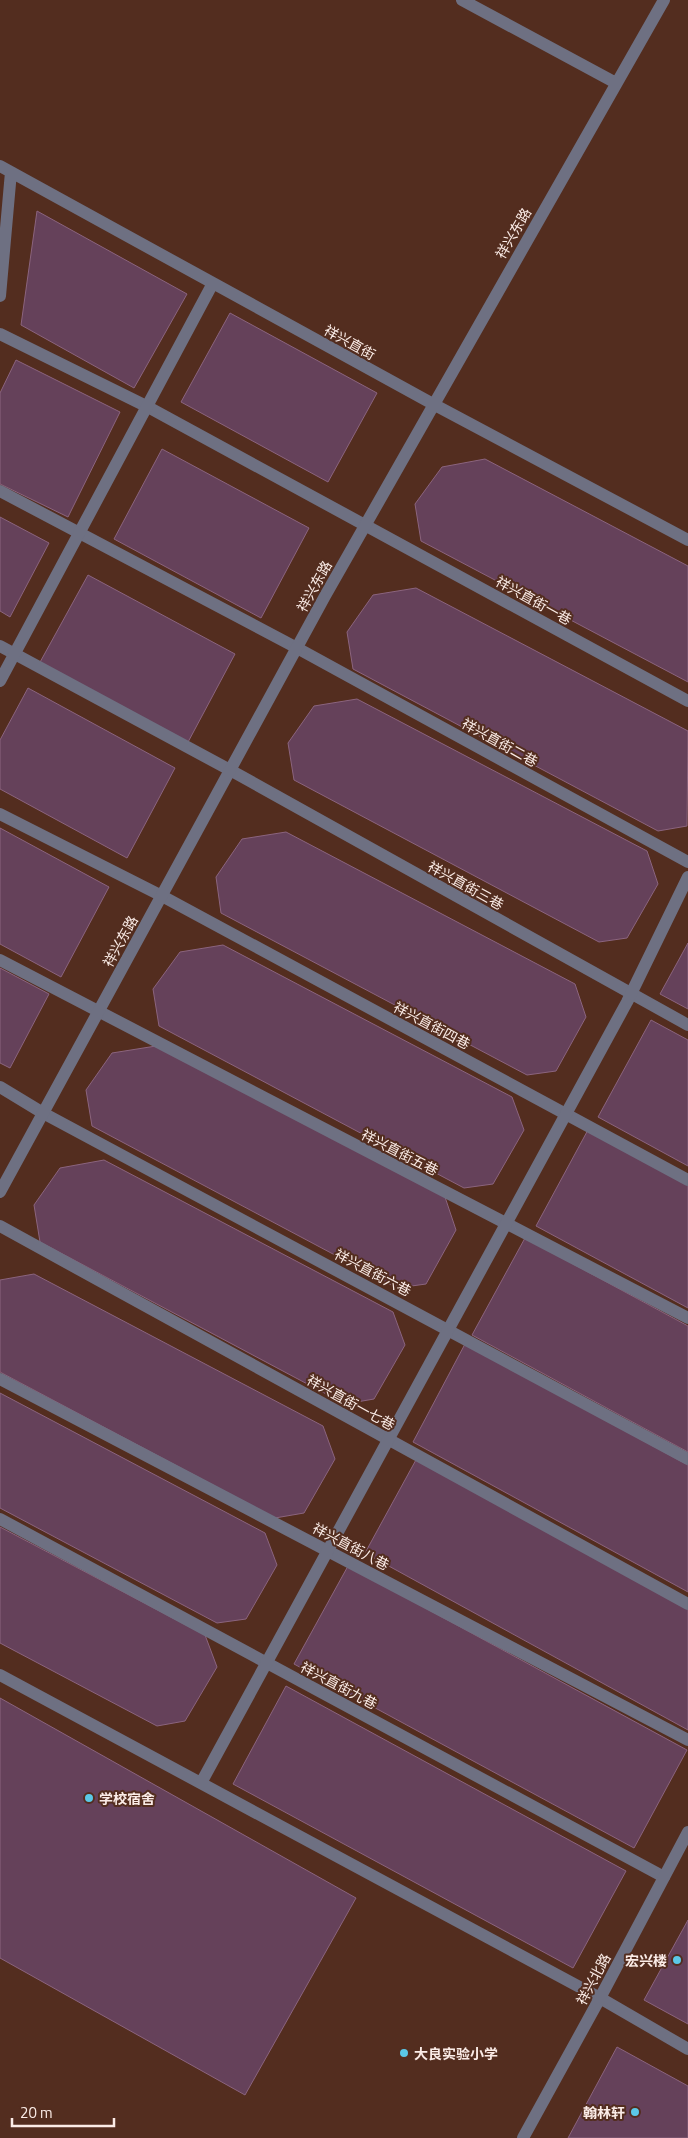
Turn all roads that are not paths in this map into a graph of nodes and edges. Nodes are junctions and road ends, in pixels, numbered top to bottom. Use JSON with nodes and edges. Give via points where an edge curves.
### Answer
{"nodes":[{"id":1,"x":462,"y":0,"type":"edge"},
{"id":2,"x":664,"y":0,"type":"edge"},
{"id":3,"x":616,"y":83,"type":"junction"},
{"id":4,"x":6,"y":169,"type":"edge"},
{"id":5,"x":213,"y":283,"type":"junction"},
{"id":6,"x":0,"y":296,"type":"edge"},
{"id":7,"x":0,"y":334,"type":"edge"},
{"id":8,"x":433,"y":404,"type":"junction"},
{"id":9,"x":148,"y":407,"type":"junction"},
{"id":10,"x":0,"y":491,"type":"edge"},
{"id":11,"x":365,"y":525,"type":"junction"},
{"id":12,"x":79,"y":534,"type":"junction"},
{"id":13,"x":688,"y":540,"type":"edge"},
{"id":14,"x":0,"y":646,"type":"edge"},
{"id":15,"x":297,"y":648,"type":"junction"},
{"id":16,"x":15,"y":654,"type":"junction"},
{"id":17,"x":0,"y":681,"type":"edge"},
{"id":18,"x":688,"y":701,"type":"edge"},
{"id":19,"x":230,"y":770,"type":"junction"},
{"id":20,"x":0,"y":814,"type":"edge"},
{"id":21,"x":688,"y":862,"type":"edge"},
{"id":22,"x":688,"y":877,"type":"edge"},
{"id":23,"x":162,"y":896,"type":"junction"},
{"id":24,"x":0,"y":960,"type":"edge"},
{"id":25,"x":631,"y":995,"type":"junction"},
{"id":26,"x":98,"y":1012,"type":"junction"},
{"id":27,"x":688,"y":1025,"type":"edge"},
{"id":28,"x":0,"y":1087,"type":"edge"},
{"id":29,"x":44,"y":1113,"type":"junction"},
{"id":30,"x":566,"y":1114,"type":"junction"},
{"id":31,"x":688,"y":1180,"type":"edge"},
{"id":32,"x":0,"y":1192,"type":"edge"},
{"id":33,"x":506,"y":1224,"type":"junction"},
{"id":34,"x":0,"y":1226,"type":"edge"},
{"id":35,"x":688,"y":1318,"type":"edge"},
{"id":36,"x":449,"y":1330,"type":"junction"},
{"id":37,"x":0,"y":1379,"type":"edge"},
{"id":38,"x":389,"y":1440,"type":"junction"},
{"id":39,"x":688,"y":1459,"type":"edge"},
{"id":40,"x":0,"y":1519,"type":"edge"},
{"id":41,"x":328,"y":1551,"type":"junction"},
{"id":42,"x":688,"y":1604,"type":"edge"},
{"id":43,"x":267,"y":1663,"type":"junction"},
{"id":44,"x":0,"y":1675,"type":"edge"},
{"id":45,"x":688,"y":1740,"type":"edge"},
{"id":46,"x":201,"y":1783,"type":"junction"},
{"id":47,"x":688,"y":1832,"type":"edge"},
{"id":48,"x":664,"y":1877,"type":"junction"},
{"id":49,"x":600,"y":1998,"type":"junction"},
{"id":50,"x":688,"y":2050,"type":"edge"},
{"id":51,"x":523,"y":2138,"type":"edge"}],
"edges":[{"from":1,"to":3,"type":"street"},
{"from":2,"to":3,"type":"street","name":"祥兴东路"},
{"from":3,"to":8,"type":"street","name":"祥兴东路"},
{"from":4,"to":5,"type":"street","name":"祥兴直街"},
{"from":4,"to":6,"type":"street"},
{"from":5,"to":8,"type":"street","name":"祥兴直街"},
{"from":5,"to":9,"type":"street"},
{"from":7,"to":9,"type":"street","name":"祥兴直街一巷"},
{"from":8,"to":11,"type":"street","name":"祥兴东路"},
{"from":8,"to":13,"type":"street","name":"祥兴直街"},
{"from":9,"to":11,"type":"street","name":"祥兴直街一巷"},
{"from":9,"to":12,"type":"street"},
{"from":10,"to":12,"type":"street","name":"祥兴直街二巷"},
{"from":11,"to":15,"type":"street","name":"祥兴东路"},
{"from":11,"to":18,"type":"street","name":"祥兴直街一巷"},
{"from":12,"to":15,"type":"street","name":"祥兴直街二巷"},
{"from":12,"to":16,"type":"street"},
{"from":14,"to":16,"type":"street","name":"祥兴直街三巷"},
{"from":15,"to":19,"type":"street","name":"祥兴东路"},
{"from":15,"to":21,"type":"street","name":"祥兴直街二巷"},
{"from":16,"to":17,"type":"street"},
{"from":16,"to":19,"type":"street","name":"祥兴直街三巷"},
{"from":19,"to":23,"type":"street","name":"祥兴东路"},
{"from":19,"to":25,"type":"street","name":"祥兴直街三巷"},
{"from":20,"to":23,"type":"street","name":"祥兴直街四巷"},
{"from":22,"to":25,"type":"street"},
{"from":23,"to":26,"type":"street","name":"祥兴东路"},
{"from":23,"to":30,"type":"street","name":"祥兴直街四巷"},
{"from":24,"to":26,"type":"street","name":"祥兴直街五巷"},
{"from":25,"to":27,"type":"street","name":"祥兴直街三巷"},
{"from":25,"to":30,"type":"street"},
{"from":26,"to":29,"type":"street","name":"祥兴东路"},
{"from":26,"to":33,"type":"street","name":"祥兴直街五巷"},
{"from":28,"to":29,"type":"street","name":"祥兴直街六巷"},
{"from":29,"to":32,"type":"street","name":"祥兴东路"},
{"from":29,"to":36,"type":"street","name":"祥兴直街六巷"},
{"from":30,"to":31,"type":"street","name":"祥兴直街四巷"},
{"from":30,"to":33,"type":"street"},
{"from":33,"to":35,"type":"street","name":"祥兴直街五巷"},
{"from":33,"to":36,"type":"street"},
{"from":34,"to":38,"type":"street","name":"祥兴直街一七巷"},
{"from":36,"to":38,"type":"street"},
{"from":36,"to":39,"type":"street","name":"祥兴直街六巷"},
{"from":37,"to":41,"type":"street","name":"祥兴直街八巷"},
{"from":38,"to":41,"type":"street"},
{"from":38,"to":42,"type":"street","name":"祥兴直街一七巷"},
{"from":40,"to":43,"type":"street","name":"祥兴直街九巷"},
{"from":41,"to":43,"type":"street"},
{"from":41,"to":45,"type":"street","name":"祥兴直街八巷"},
{"from":43,"to":46,"type":"street"},
{"from":43,"to":48,"type":"street","name":"祥兴直街九巷"},
{"from":44,"to":46,"type":"street"},
{"from":46,"to":49,"type":"street"},
{"from":47,"to":48,"type":"street","name":"祥兴北路"},
{"from":48,"to":49,"type":"street","name":"祥兴北路"},
{"from":49,"to":50,"type":"street"},
{"from":49,"to":51,"type":"street","name":"祥兴北路"}]}
